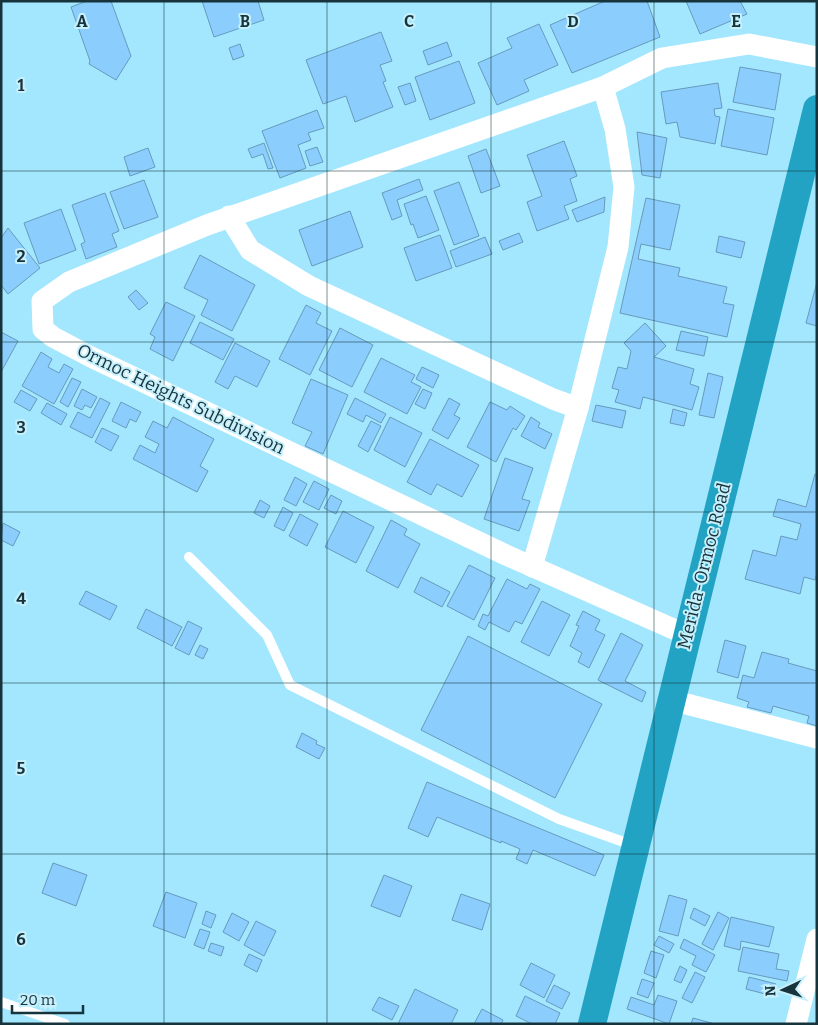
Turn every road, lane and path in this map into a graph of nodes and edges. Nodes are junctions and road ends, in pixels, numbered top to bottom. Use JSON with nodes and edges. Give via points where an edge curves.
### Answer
{"nodes":[{"id":1,"x":817,"y":56,"type":"edge"},
{"id":2,"x":603,"y":87,"type":"junction"},
{"id":3,"x":817,"y":109,"type":"edge"},
{"id":4,"x":229,"y":216,"type":"junction"},
{"id":5,"x":578,"y":408,"type":"junction"},
{"id":6,"x":189,"y":558,"type":"dead end"},
{"id":7,"x":532,"y":566,"type":"junction"},
{"id":8,"x":687,"y":635,"type":"junction"},
{"id":9,"x":671,"y":700,"type":"junction"},
{"id":10,"x":817,"y":738,"type":"edge"},
{"id":11,"x":636,"y":846,"type":"junction"},
{"id":12,"x":817,"y":939,"type":"edge"},
{"id":13,"x":1,"y":1002,"type":"edge"},
{"id":14,"x":65,"y":1024,"type":"edge"},
{"id":15,"x":592,"y":1024,"type":"edge"},
{"id":16,"x":796,"y":1024,"type":"edge"}],
"edges":[{"from":1,"to":2,"type":"street","name":"Ormoc Heights Subdivision","via":[[749,44],[662,58]]},
{"from":2,"to":4,"type":"street","name":"Ormoc Heights Subdivision"},
{"from":2,"to":5,"type":"street","via":[[615,129],[624,187],[618,247]]},
{"from":3,"to":8,"type":"highway","name":"Merida-Ormoc Road"},
{"from":4,"to":5,"type":"street","via":[[250,250],[309,286]]},
{"from":4,"to":7,"type":"street","name":"Ormoc Heights Subdivision","via":[[69,282],[42,301],[43,329],[91,357]]},
{"from":5,"to":7,"type":"street"},
{"from":6,"to":11,"type":"lane","via":[[267,635],[290,685],[559,819]]},
{"from":7,"to":8,"type":"street","name":"Ormoc Heights Subdivision"},
{"from":8,"to":9,"type":"highway","name":"Merida-Ormoc Road"},
{"from":9,"to":10,"type":"street"},
{"from":9,"to":11,"type":"highway","name":"Merida-Ormoc Road"},
{"from":11,"to":15,"type":"highway","name":"Merida-Ormoc Road"},
{"from":12,"to":16,"type":"street"},
{"from":13,"to":14,"type":"lane"}]}
